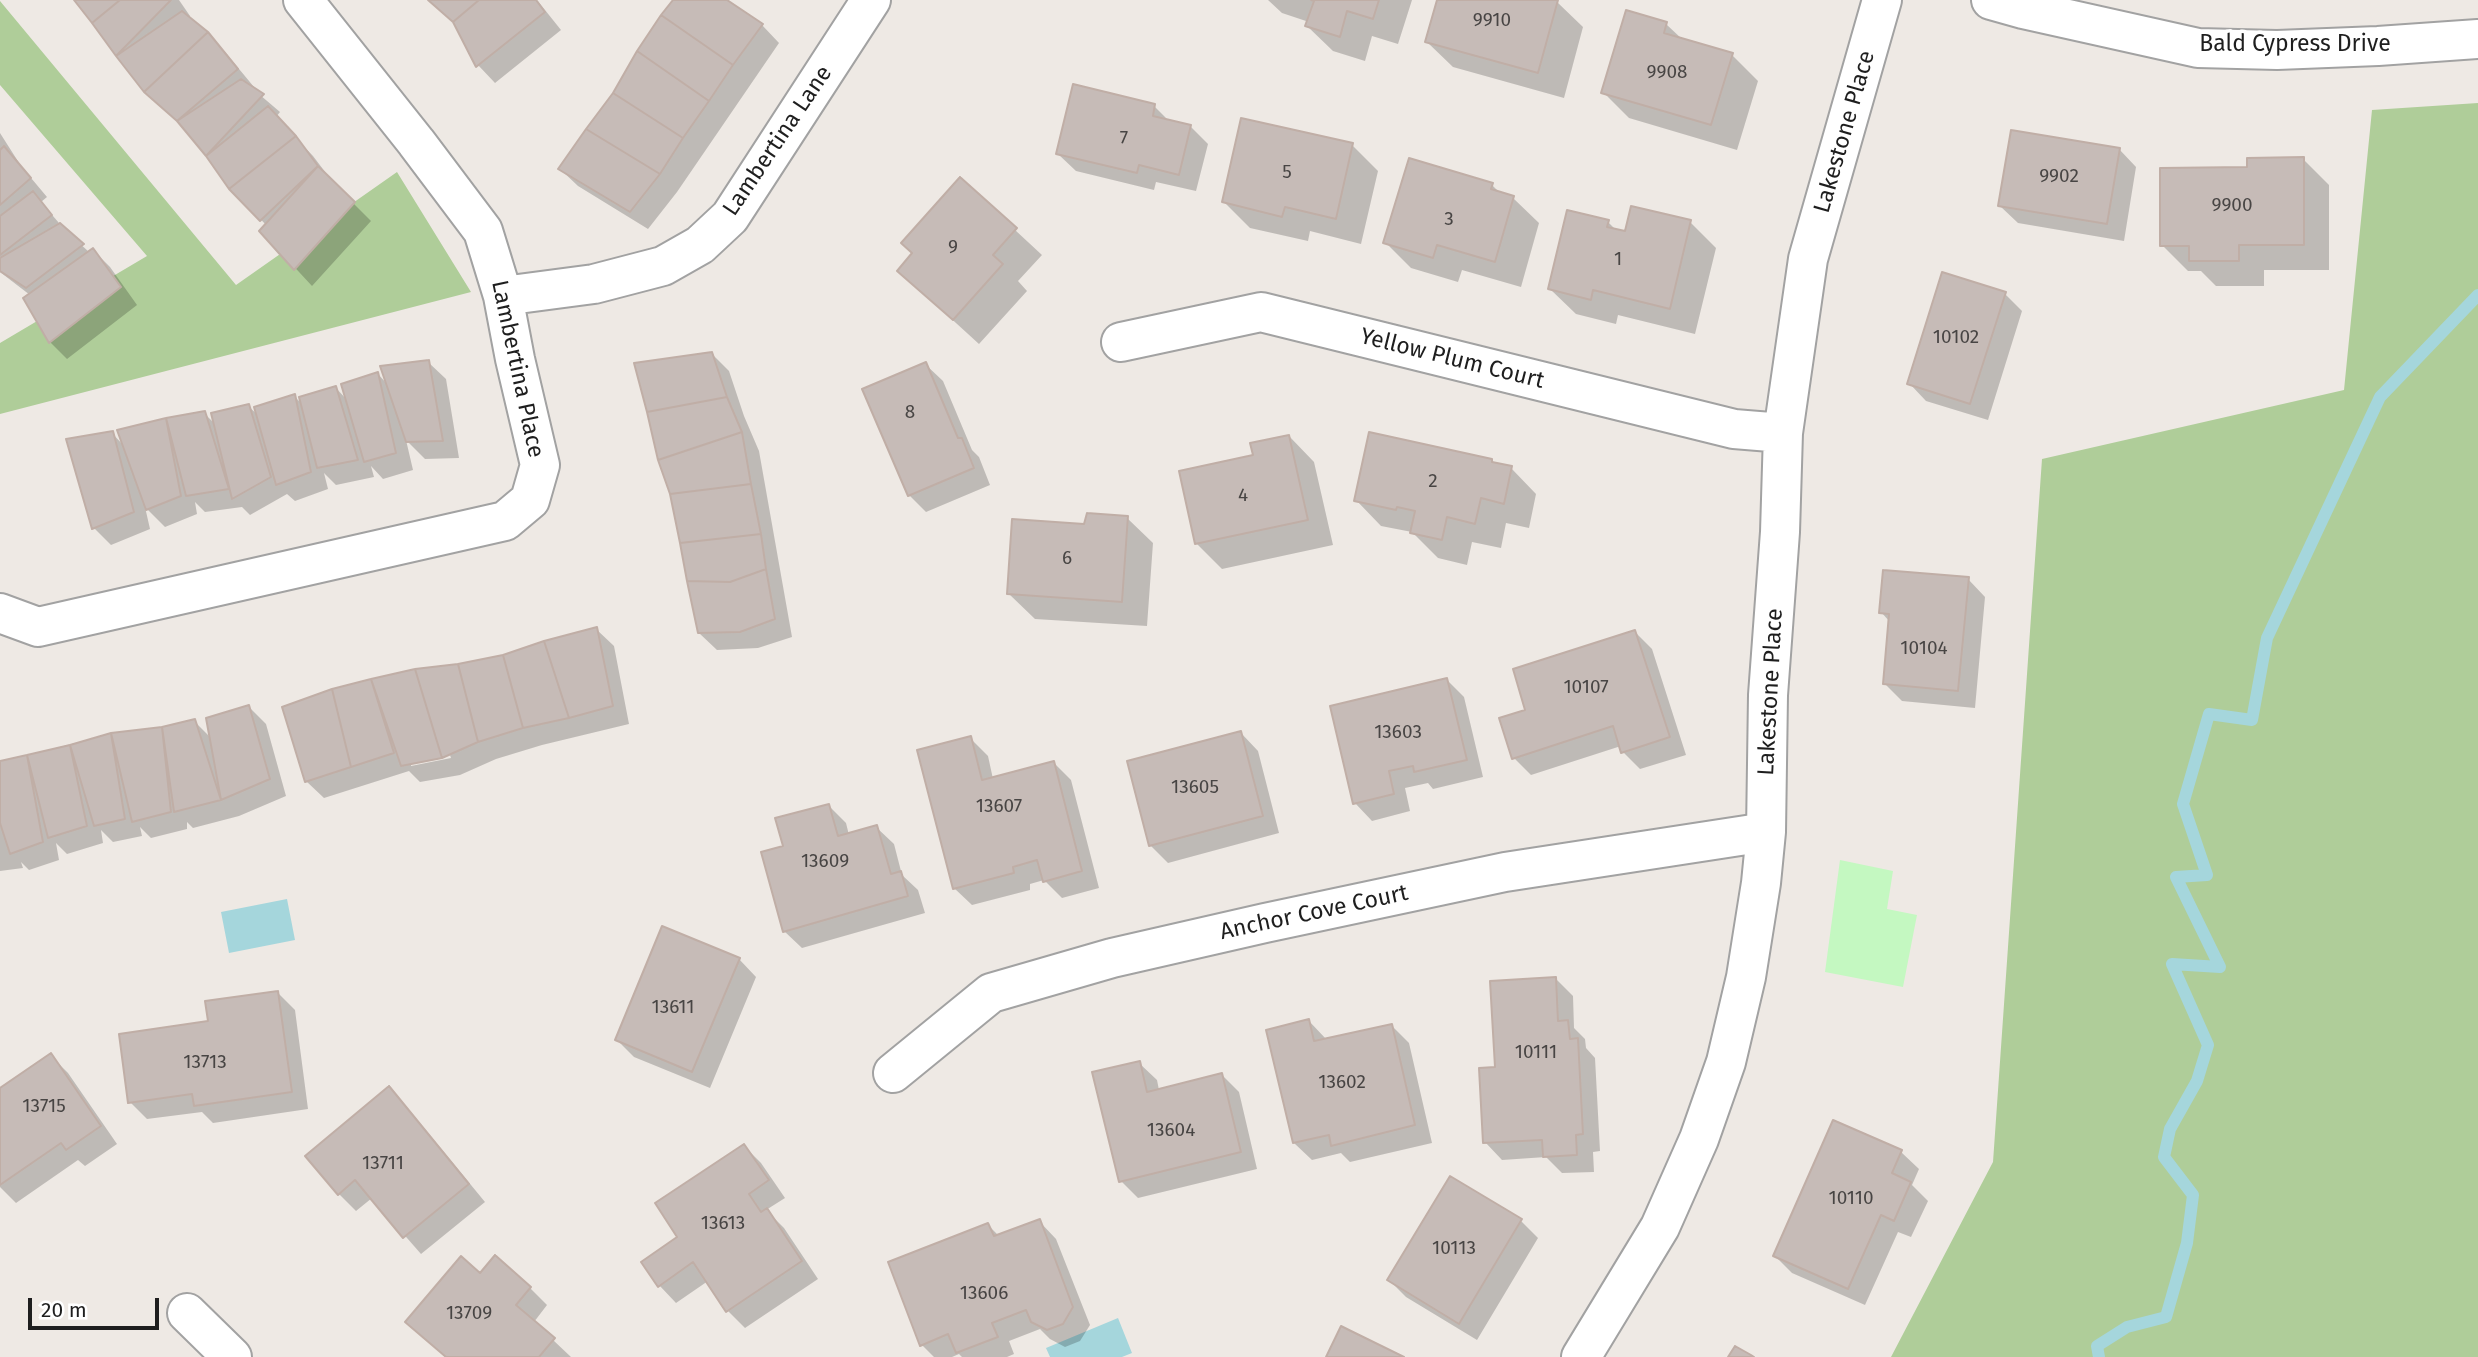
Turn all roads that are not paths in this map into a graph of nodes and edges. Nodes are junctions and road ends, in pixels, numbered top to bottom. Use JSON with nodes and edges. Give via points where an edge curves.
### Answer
{"nodes":[{"id":1,"x":303,"y":0,"type":"edge"},
{"id":2,"x":871,"y":0,"type":"edge"},
{"id":3,"x":1882,"y":0,"type":"edge"},
{"id":4,"x":1991,"y":0,"type":"edge"},
{"id":5,"x":2478,"y":38,"type":"edge"},
{"id":6,"x":503,"y":296,"type":"junction"},
{"id":7,"x":1121,"y":342,"type":"dead end"},
{"id":8,"x":1783,"y":433,"type":"junction"},
{"id":9,"x":0,"y":612,"type":"edge"},
{"id":10,"x":1766,"y":832,"type":"junction"},
{"id":11,"x":893,"y":1073,"type":"dead end"},
{"id":12,"x":187,"y":1313,"type":"dead end"},
{"id":13,"x":232,"y":1357,"type":"edge"},
{"id":14,"x":1581,"y":1357,"type":"edge"}],
"edges":[{"from":1,"to":6,"type":"street","name":"Lambertina Place","via":[[483,231]]},
{"from":2,"to":6,"type":"street","name":"Lambertina Lane","via":[[730,217],[700,245],[663,266],[594,284]]},
{"from":3,"to":8,"type":"street","name":"Lakestone Place","via":[[1808,259]]},
{"from":4,"to":5,"type":"street","name":"Bald Cypress Drive","via":[[2198,48],[2277,50]]},
{"from":6,"to":9,"type":"street","name":"Lambertina Place","via":[[540,465],[530,500],[505,521],[38,627]]},
{"from":7,"to":8,"type":"street","name":"Yellow Plum Court","via":[[1261,312],[1734,429]]},
{"from":8,"to":10,"type":"street","name":"Lakestone Place","via":[[1768,695]]},
{"from":10,"to":11,"type":"street","name":"Anchor Cove Court","via":[[1505,872],[1112,958],[991,993]]},
{"from":10,"to":14,"type":"street","name":"Lakestone Place","via":[[1746,977],[1726,1062],[1699,1139],[1660,1227]]},
{"from":12,"to":13,"type":"street"}]}
